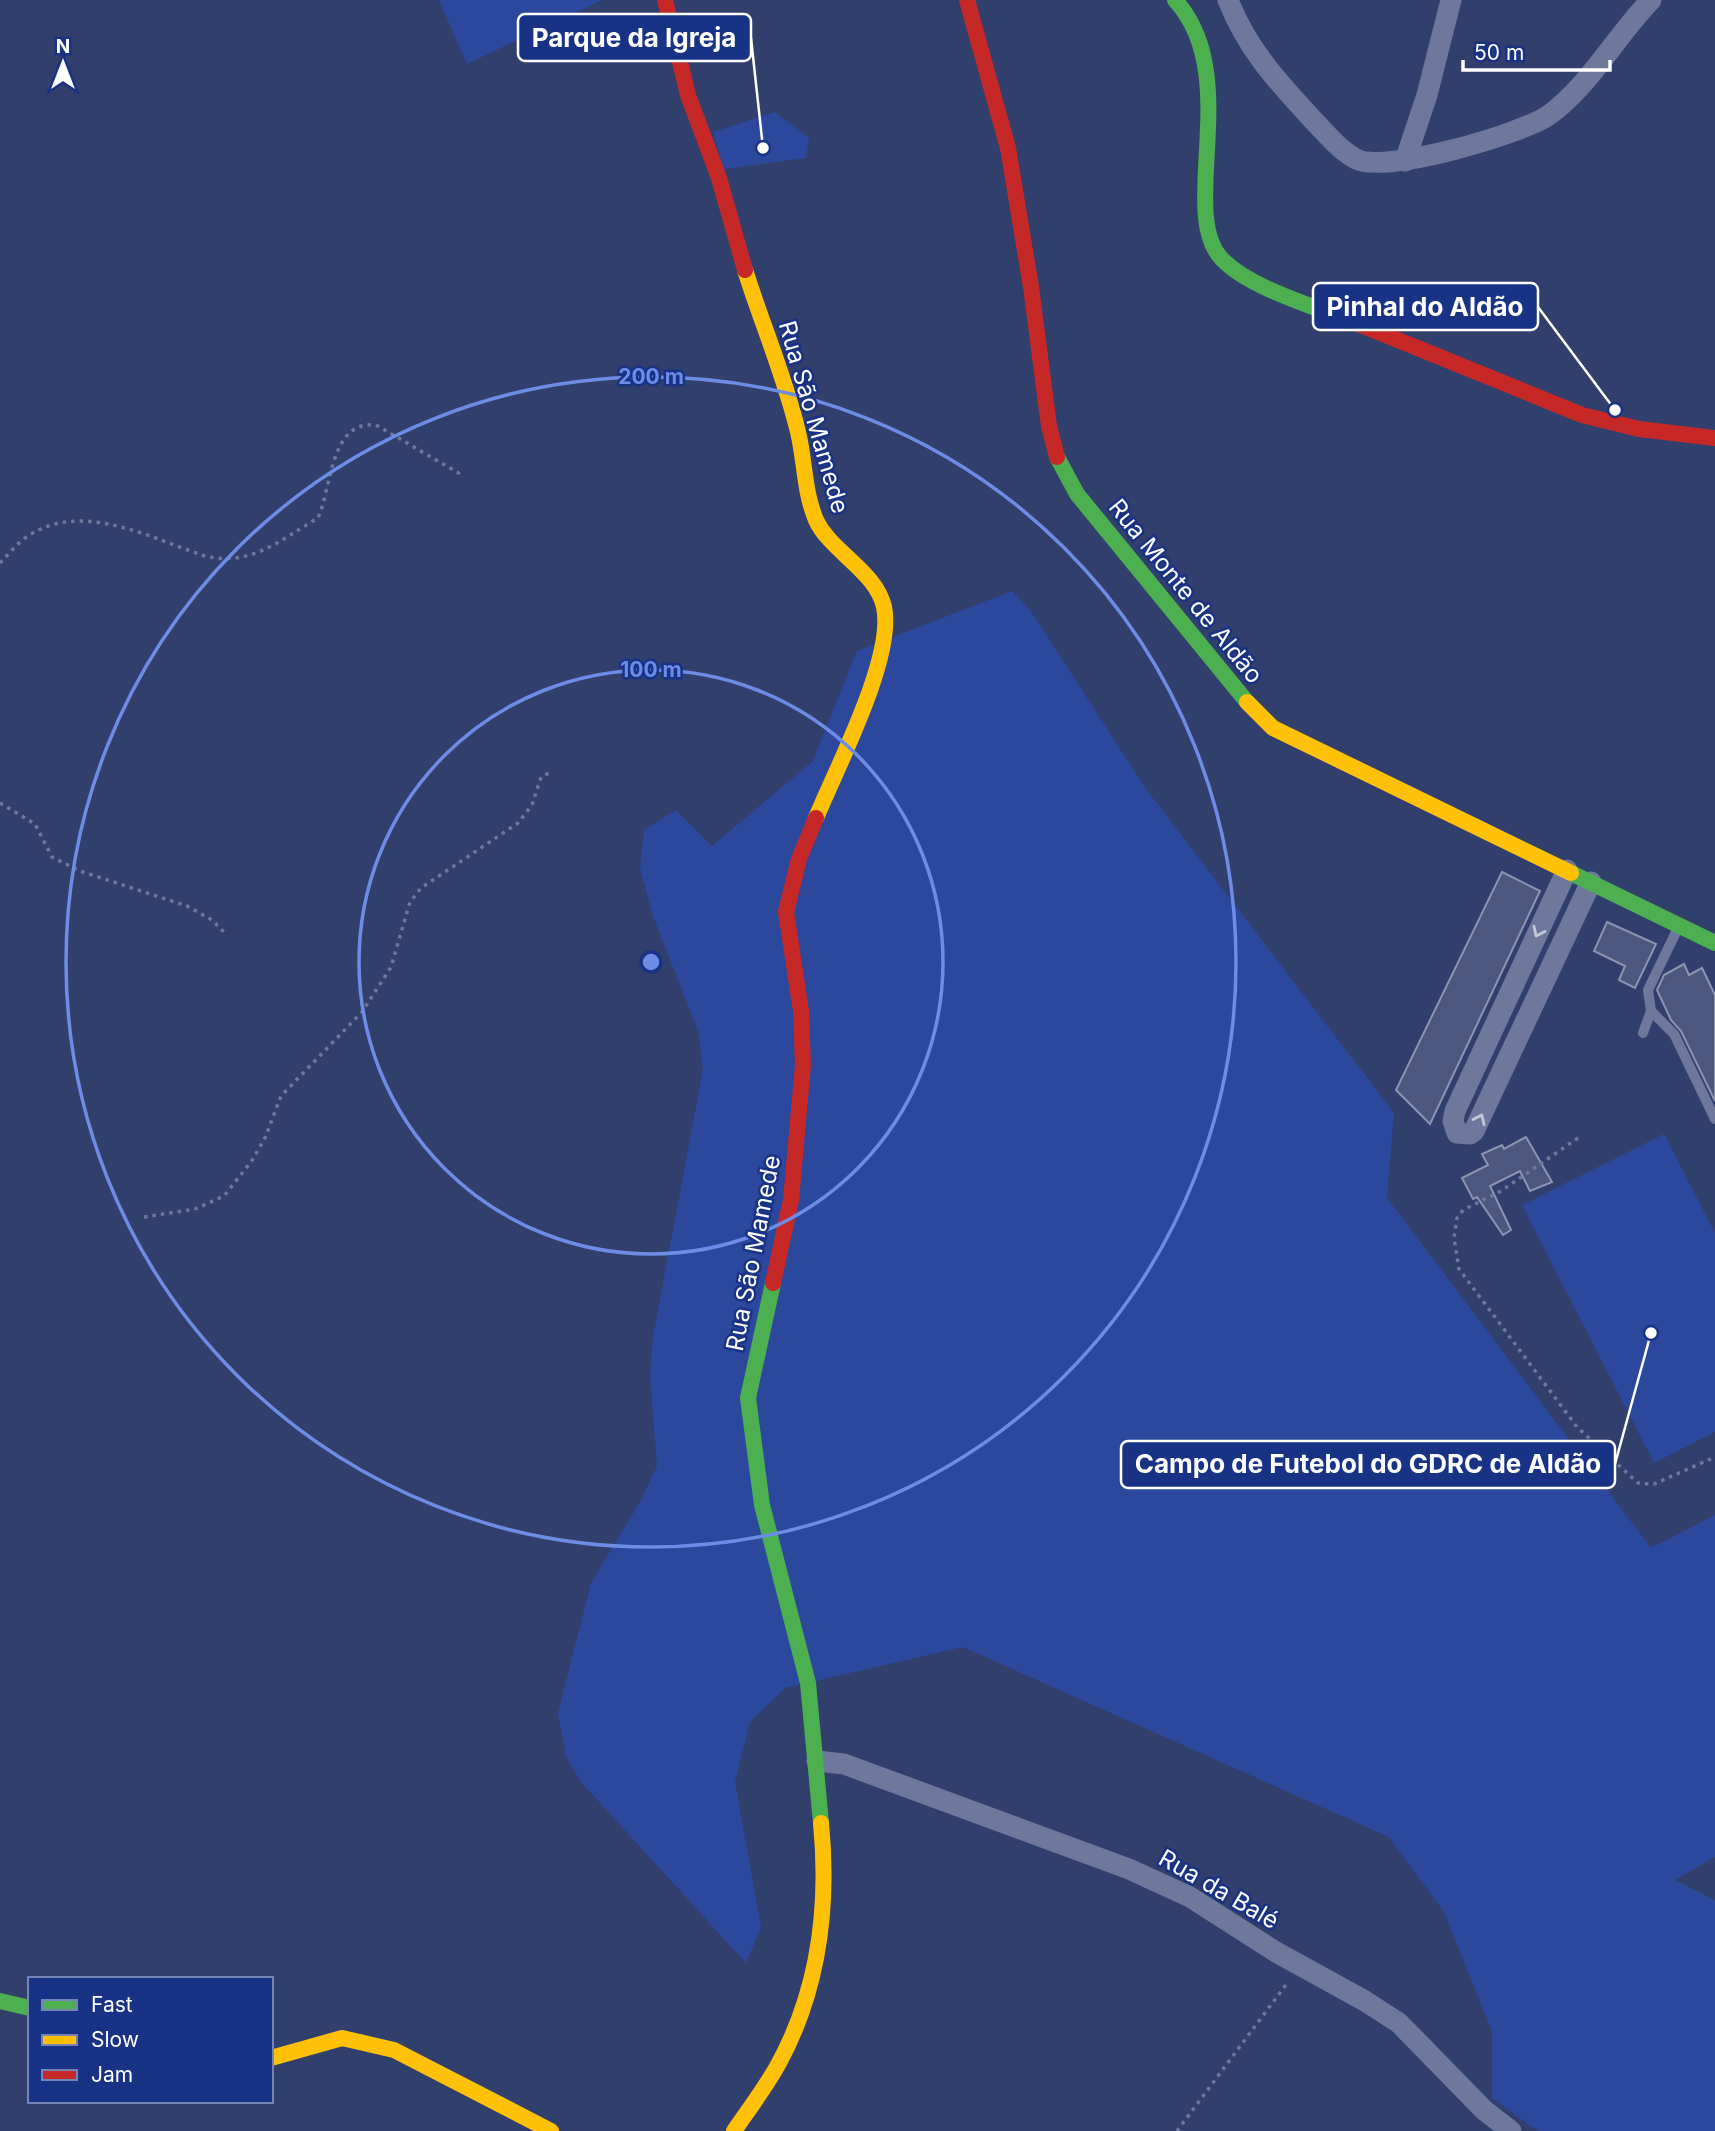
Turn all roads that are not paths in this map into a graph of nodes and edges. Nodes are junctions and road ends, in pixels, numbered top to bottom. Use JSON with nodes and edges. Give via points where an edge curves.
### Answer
{"nodes":[{"id":1,"x":665,"y":0,"type":"edge"},
{"id":2,"x":967,"y":0,"type":"edge"},
{"id":3,"x":1174,"y":0,"type":"edge"},
{"id":4,"x":1228,"y":0,"type":"edge"},
{"id":5,"x":1451,"y":0,"type":"edge"},
{"id":6,"x":1651,"y":0,"type":"edge"},
{"id":7,"x":1405,"y":161,"type":"junction"},
{"id":8,"x":1715,"y":438,"type":"edge"},
{"id":9,"x":1567,"y":870,"type":"junction"},
{"id":10,"x":1591,"y":882,"type":"junction"},
{"id":11,"x":1679,"y":926,"type":"junction"},
{"id":12,"x":1715,"y":943,"type":"edge"},
{"id":13,"x":1651,"y":1011,"type":"junction"},
{"id":14,"x":1643,"y":1033,"type":"dead end"},
{"id":15,"x":1715,"y":1119,"type":"edge"},
{"id":16,"x":817,"y":1761,"type":"junction"},
{"id":17,"x":0,"y":2001,"type":"edge"},
{"id":18,"x":28,"y":2008,"type":"edge"},
{"id":19,"x":273,"y":2057,"type":"edge"},
{"id":20,"x":551,"y":2131,"type":"edge"},
{"id":21,"x":734,"y":2131,"type":"edge"},
{"id":22,"x":1511,"y":2131,"type":"edge"}],
"edges":[{"from":1,"to":16,"type":"street","name":"Rua São Mamede","via":[[688,95],[719,177],[798,432],[817,522],[870,580],[884,607],[883,644],[867,696],[799,859],[786,912],[801,1011],[803,1065],[791,1200],[748,1398],[762,1505],[808,1683]]},
{"from":2,"to":9,"type":"street","name":"Rua Monte de Aldão","via":[[1008,148],[1049,426],[1059,463],[1077,494],[1234,688],[1273,728]]},
{"from":3,"to":8,"type":"street","via":[[1190,17],[1201,40],[1209,128],[1209,240],[1227,267],[1582,415],[1639,429]]},
{"from":4,"to":7,"type":"street","via":[[1250,47],[1337,145],[1356,159],[1373,164]]},
{"from":5,"to":7,"type":"street"},
{"from":6,"to":7,"type":"street","via":[[1548,116]]},
{"from":9,"to":10,"type":"street","name":"Rua Monte de Aldão"},
{"from":9,"to":10,"type":"street","one_way":true,"via":[[1455,1111],[1452,1121],[1457,1133],[1474,1131]]},
{"from":10,"to":11,"type":"street","name":"Rua Monte de Aldão"},
{"from":11,"to":12,"type":"street","name":"Rua Monte de Aldão"},
{"from":11,"to":13,"type":"lane","via":[[1648,990]]},
{"from":13,"to":14,"type":"lane"},
{"from":13,"to":15,"type":"lane","via":[[1674,1034]]},
{"from":16,"to":21,"type":"street","name":"Rua São Mamede","via":[[826,1870],[824,1922],[809,1989],[779,2063]]},
{"from":16,"to":22,"type":"street","name":"Rua da Balé","via":[[844,1764],[1129,1869],[1190,1897],[1399,2023],[1484,2110]]},
{"from":17,"to":18,"type":"street"},
{"from":19,"to":20,"type":"street","via":[[342,2038],[394,2050]]}]}
